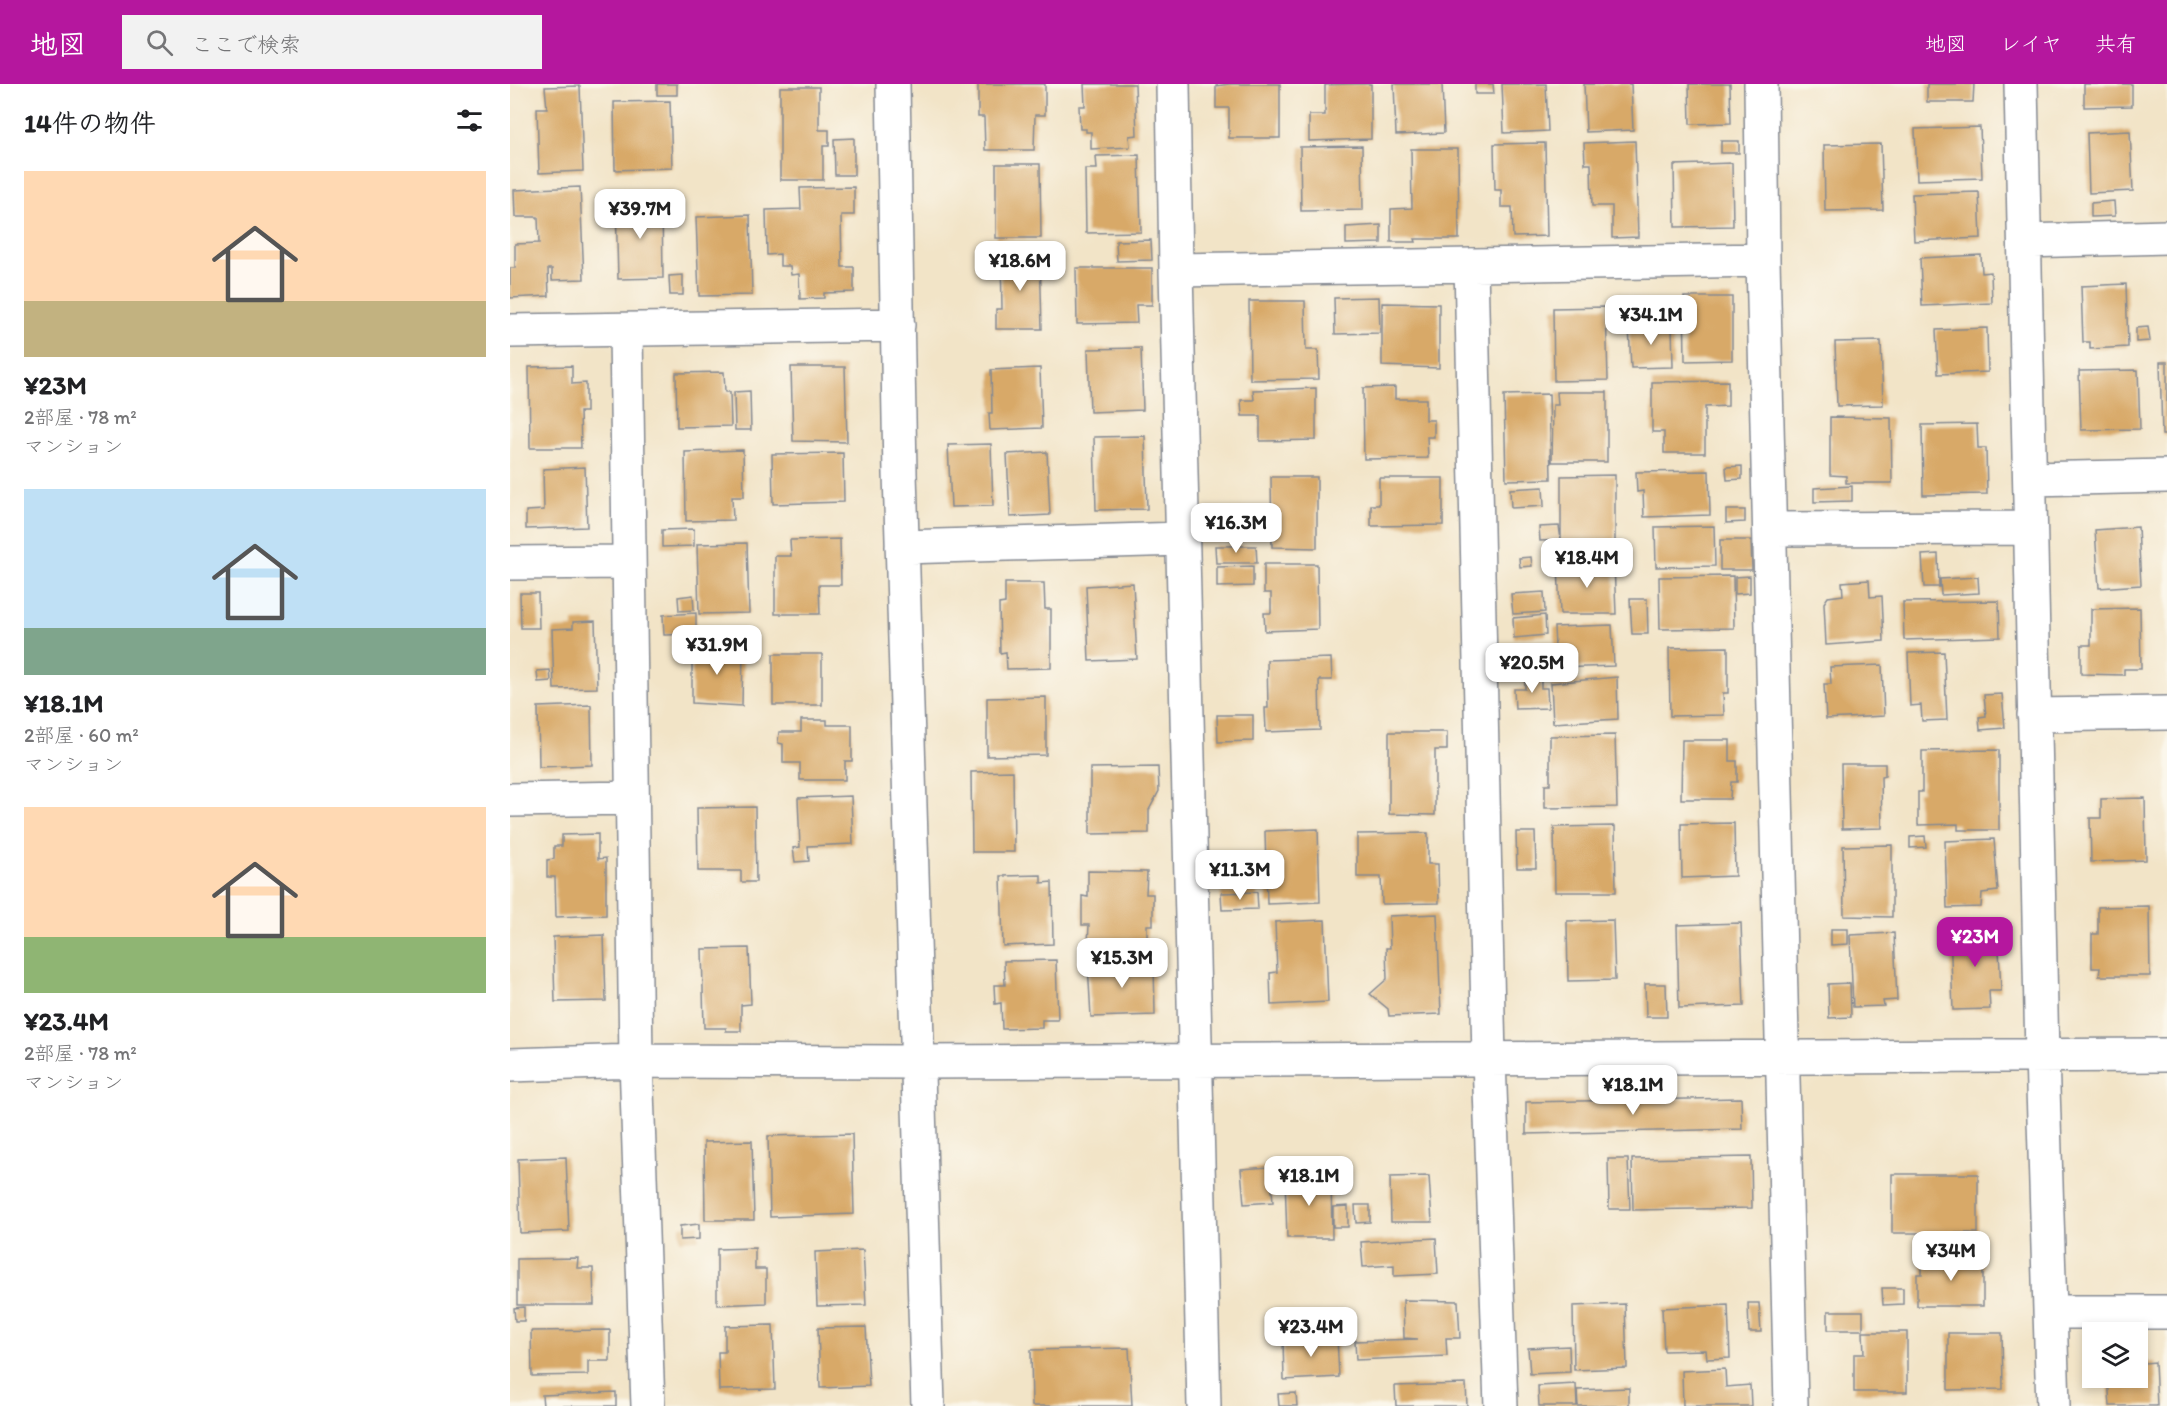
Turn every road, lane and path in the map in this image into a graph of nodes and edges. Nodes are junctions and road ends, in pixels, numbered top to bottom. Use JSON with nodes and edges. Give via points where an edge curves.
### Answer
{"nodes":[{"id":1,"x":893,"y":84,"type":"edge"},
{"id":2,"x":1173,"y":84,"type":"edge"},
{"id":3,"x":1761,"y":84,"type":"edge"},
{"id":4,"x":2021,"y":84,"type":"edge"},
{"id":5,"x":2167,"y":237,"type":"edge"},
{"id":6,"x":2025,"y":241,"type":"junction"},
{"id":7,"x":1763,"y":260,"type":"junction"},
{"id":8,"x":1471,"y":265,"type":"junction"},
{"id":9,"x":1176,"y":270,"type":"junction"},
{"id":10,"x":898,"y":325,"type":"junction"},
{"id":11,"x":626,"y":330,"type":"junction"},
{"id":12,"x":510,"y":331,"type":"edge"},
{"id":13,"x":2167,"y":476,"type":"edge"},
{"id":14,"x":2030,"y":479,"type":"junction"},
{"id":15,"x":2030,"y":528,"type":"junction"},
{"id":16,"x":1771,"y":529,"type":"junction"},
{"id":17,"x":1183,"y":539,"type":"junction"},
{"id":18,"x":902,"y":547,"type":"junction"},
{"id":19,"x":630,"y":562,"type":"junction"},
{"id":20,"x":510,"y":563,"type":"edge"},
{"id":21,"x":2167,"y":713,"type":"edge"},
{"id":22,"x":2034,"y":715,"type":"junction"},
{"id":23,"x":632,"y":798,"type":"junction"},
{"id":24,"x":510,"y":800,"type":"edge"},
{"id":25,"x":2167,"y":1055,"type":"edge"},
{"id":26,"x":2042,"y":1056,"type":"junction"},
{"id":27,"x":1783,"y":1057,"type":"junction"},
{"id":28,"x":1489,"y":1059,"type":"junction"},
{"id":29,"x":1195,"y":1060,"type":"junction"},
{"id":30,"x":636,"y":1061,"type":"junction"},
{"id":31,"x":918,"y":1062,"type":"junction"},
{"id":32,"x":510,"y":1065,"type":"edge"},
{"id":33,"x":2050,"y":1312,"type":"junction"},
{"id":34,"x":2167,"y":1312,"type":"edge"},
{"id":35,"x":648,"y":1406,"type":"edge"},
{"id":36,"x":928,"y":1406,"type":"edge"},
{"id":37,"x":1204,"y":1406,"type":"edge"},
{"id":38,"x":1501,"y":1406,"type":"edge"},
{"id":39,"x":1791,"y":1406,"type":"edge"},
{"id":40,"x":2053,"y":1406,"type":"edge"}],
"edges":[{"from":1,"to":10,"type":"street"},
{"from":2,"to":9,"type":"street"},
{"from":3,"to":7,"type":"street"},
{"from":4,"to":6,"type":"street"},
{"from":5,"to":6,"type":"street"},
{"from":6,"to":14,"type":"street"},
{"from":7,"to":8,"type":"street"},
{"from":7,"to":16,"type":"street"},
{"from":8,"to":9,"type":"street"},
{"from":8,"to":28,"type":"street"},
{"from":9,"to":17,"type":"street"},
{"from":10,"to":11,"type":"street"},
{"from":10,"to":18,"type":"street"},
{"from":11,"to":12,"type":"street"},
{"from":11,"to":19,"type":"street"},
{"from":13,"to":14,"type":"street"},
{"from":14,"to":15,"type":"street"},
{"from":15,"to":16,"type":"street"},
{"from":15,"to":22,"type":"street"},
{"from":16,"to":27,"type":"street"},
{"from":17,"to":18,"type":"street"},
{"from":17,"to":29,"type":"street"},
{"from":18,"to":31,"type":"street"},
{"from":19,"to":20,"type":"street"},
{"from":19,"to":23,"type":"street"},
{"from":21,"to":22,"type":"street"},
{"from":22,"to":26,"type":"street"},
{"from":23,"to":24,"type":"street"},
{"from":23,"to":30,"type":"street"},
{"from":25,"to":26,"type":"street"},
{"from":26,"to":27,"type":"street"},
{"from":26,"to":33,"type":"street"},
{"from":27,"to":28,"type":"street"},
{"from":27,"to":39,"type":"street"},
{"from":28,"to":29,"type":"street"},
{"from":28,"to":38,"type":"street"},
{"from":29,"to":31,"type":"street"},
{"from":29,"to":37,"type":"street"},
{"from":30,"to":31,"type":"street"},
{"from":30,"to":32,"type":"street"},
{"from":30,"to":35,"type":"street"},
{"from":31,"to":36,"type":"street"},
{"from":33,"to":34,"type":"street"},
{"from":33,"to":40,"type":"street"}]}
